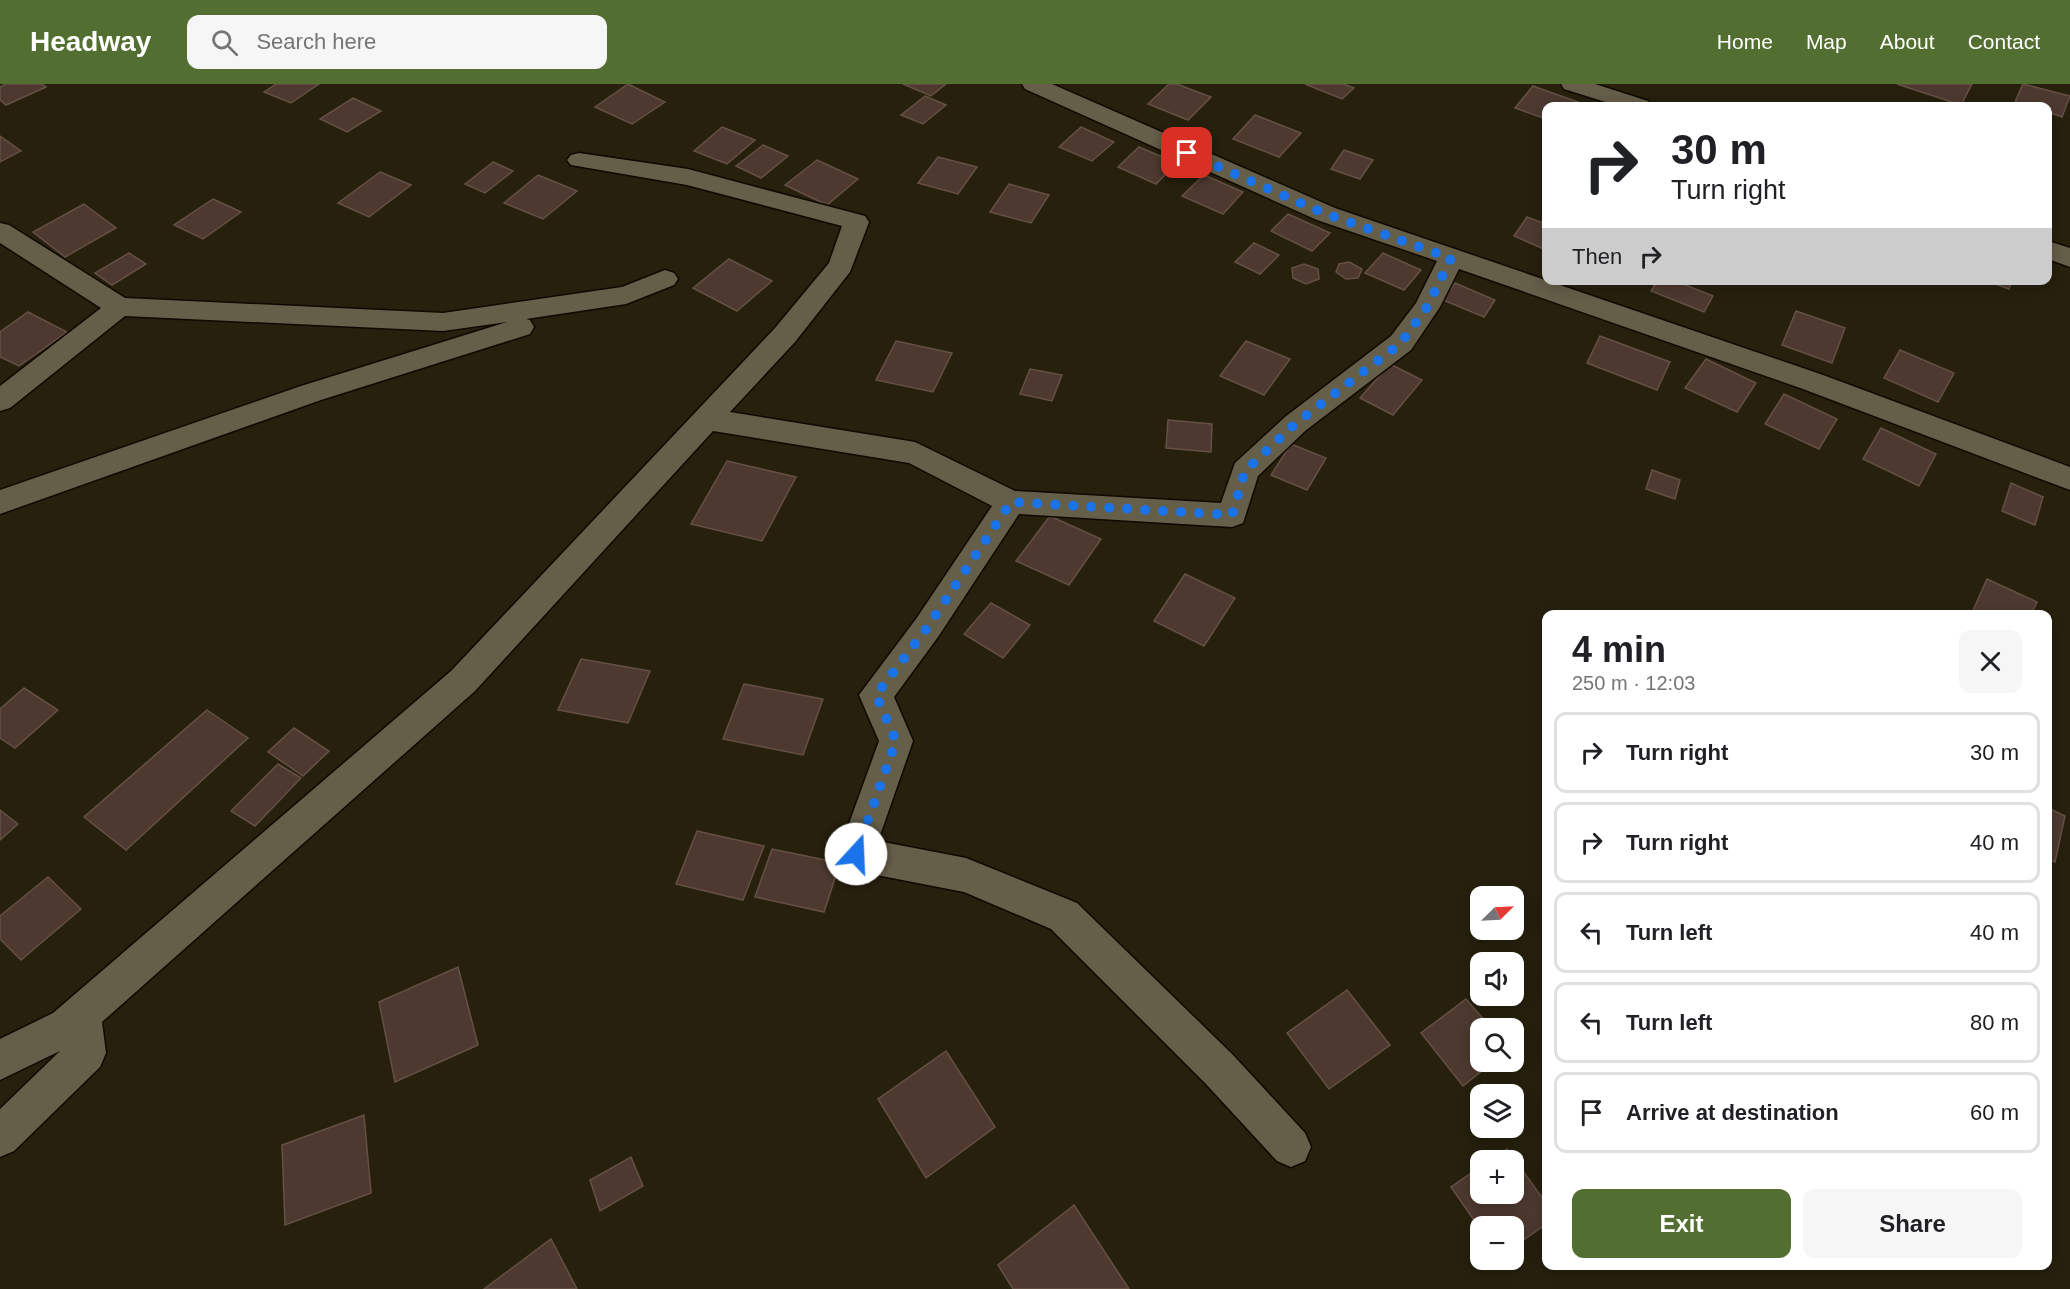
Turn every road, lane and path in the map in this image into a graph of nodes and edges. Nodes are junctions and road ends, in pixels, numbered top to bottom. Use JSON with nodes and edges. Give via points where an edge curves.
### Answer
{"nodes":[{"id":1,"x":1033,"y":84,"type":"edge"},
{"id":2,"x":1572,"y":84,"type":"edge"},
{"id":3,"x":1628,"y":102,"type":"edge"},
{"id":4,"x":579,"y":160,"type":"dead end"},
{"id":5,"x":0,"y":231,"type":"edge"},
{"id":6,"x":2052,"y":251,"type":"edge"},
{"id":7,"x":1451,"y":258,"type":"junction"},
{"id":8,"x":2070,"y":258,"type":"edge"},
{"id":9,"x":665,"y":279,"type":"dead end"},
{"id":10,"x":626,"y":295,"type":"junction"},
{"id":11,"x":119,"y":307,"type":"junction"},
{"id":12,"x":0,"y":401,"type":"edge"},
{"id":13,"x":705,"y":419,"type":"junction"},
{"id":14,"x":2070,"y":479,"type":"edge"},
{"id":15,"x":0,"y":501,"type":"edge"},
{"id":16,"x":1011,"y":502,"type":"junction"},
{"id":17,"x":82,"y":1014,"type":"junction"},
{"id":18,"x":0,"y":1060,"type":"edge"},
{"id":19,"x":0,"y":1137,"type":"edge"},
{"id":20,"x":1291,"y":1147,"type":"dead end"}],
"edges":[{"from":1,"to":7,"type":"street","via":[[1326,214]]},
{"from":2,"to":3,"type":"street"},
{"from":4,"to":13,"type":"street","via":[[688,177],[856,222],[841,266],[785,335]]},
{"from":5,"to":11,"type":"street"},
{"from":6,"to":8,"type":"street"},
{"from":7,"to":14,"type":"street","via":[[1813,382]]},
{"from":7,"to":16,"type":"street","via":[[1427,307],[1401,343],[1295,424],[1245,471],[1232,515]]},
{"from":9,"to":10,"type":"street"},
{"from":10,"to":11,"type":"street","via":[[443,322]]},
{"from":10,"to":15,"type":"street","via":[[311,393]]},
{"from":11,"to":12,"type":"street"},
{"from":13,"to":16,"type":"street","via":[[915,453]]},
{"from":13,"to":17,"type":"street","via":[[463,681]]},
{"from":16,"to":20,"type":"street","via":[[927,628],[876,695],[896,741],[856,854],[966,875],[1064,916],[1219,1069]]},
{"from":17,"to":18,"type":"street","via":[[67,1027]]},
{"from":17,"to":19,"type":"street","via":[[86,1053]]}]}
